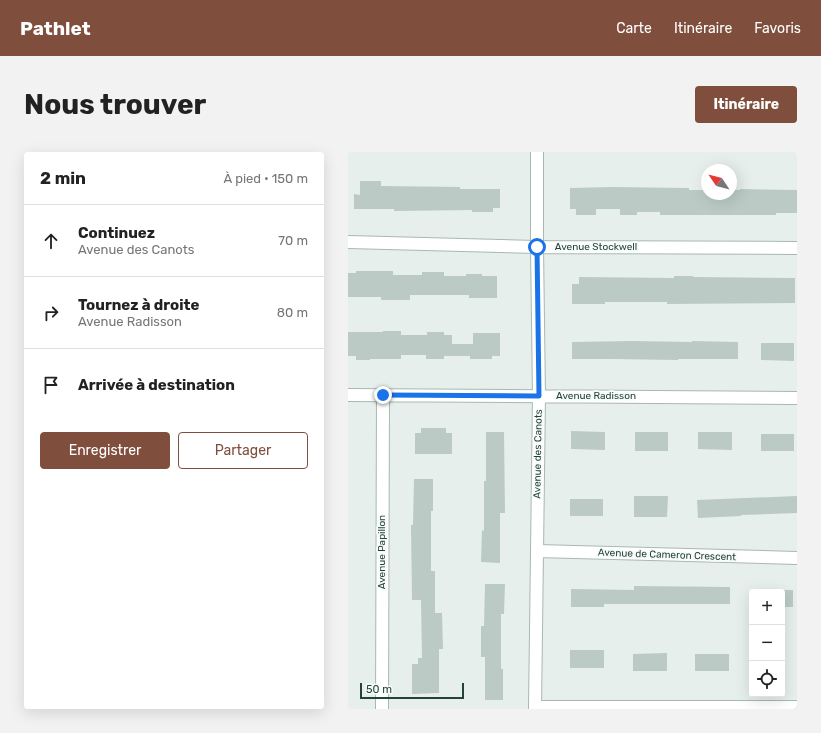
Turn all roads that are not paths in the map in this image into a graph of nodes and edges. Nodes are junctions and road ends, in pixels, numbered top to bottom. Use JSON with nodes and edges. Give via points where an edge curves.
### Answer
{"nodes":[{"id":1,"x":537,"y":152,"type":"edge"},
{"id":2,"x":348,"y":242,"type":"edge"},
{"id":3,"x":537,"y":247,"type":"junction"},
{"id":4,"x":797,"y":248,"type":"edge"},
{"id":5,"x":348,"y":395,"type":"edge"},
{"id":6,"x":383,"y":395,"type":"junction"},
{"id":7,"x":539,"y":396,"type":"junction"},
{"id":8,"x":797,"y":398,"type":"edge"},
{"id":9,"x":537,"y":551,"type":"junction"},
{"id":10,"x":797,"y":558,"type":"edge"},
{"id":11,"x":797,"y":707,"type":"edge"},
{"id":12,"x":535,"y":708,"type":"edge"},
{"id":13,"x":382,"y":709,"type":"edge"}],
"edges":[{"from":1,"to":3,"type":"street","name":"Avenue des Canots"},
{"from":2,"to":3,"type":"street","name":"Avenue Stockwell"},
{"from":3,"to":4,"type":"street","name":"Avenue Stockwell"},
{"from":3,"to":7,"type":"street","name":"Avenue des Canots"},
{"from":5,"to":6,"type":"street","name":"Avenue Radisson"},
{"from":6,"to":7,"type":"street","name":"Avenue Radisson"},
{"from":6,"to":13,"type":"street","name":"Avenue Papillon"},
{"from":7,"to":8,"type":"street","name":"Avenue Radisson"},
{"from":7,"to":9,"type":"street","name":"Avenue des Canots"},
{"from":9,"to":10,"type":"street","name":"Avenue de Cameron Crescent"},
{"from":9,"to":12,"type":"street","name":"Avenue des Canots"},
{"from":11,"to":12,"type":"street"}]}
